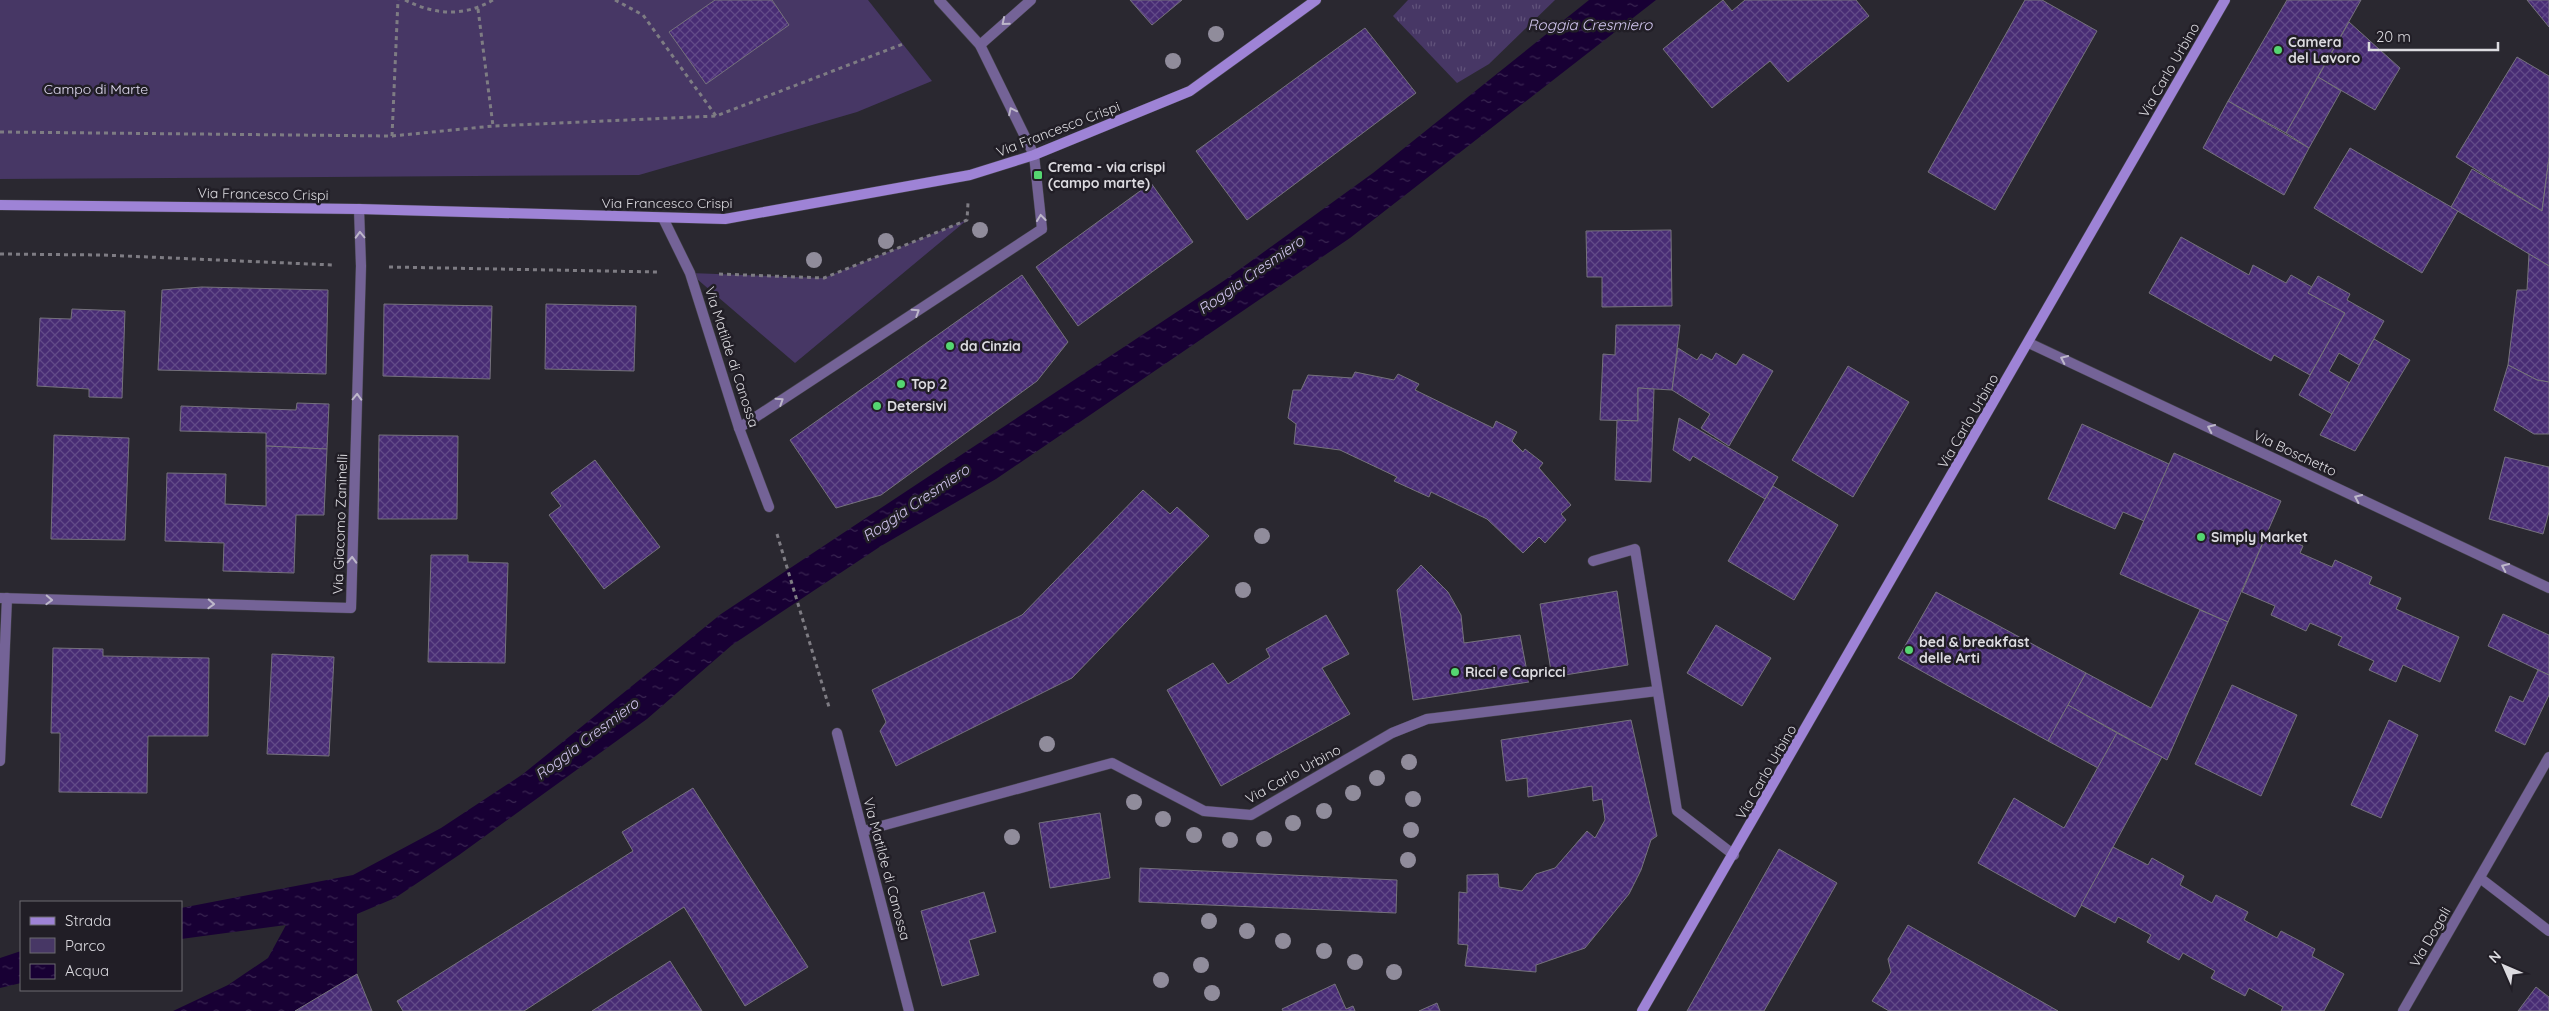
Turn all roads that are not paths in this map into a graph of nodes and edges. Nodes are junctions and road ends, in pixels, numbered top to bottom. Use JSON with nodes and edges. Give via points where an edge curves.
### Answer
{"nodes":[{"id":1,"x":939,"y":0,"type":"edge"},
{"id":2,"x":1031,"y":0,"type":"edge"},
{"id":3,"x":1316,"y":0,"type":"edge"},
{"id":4,"x":2225,"y":0,"type":"edge"},
{"id":5,"x":980,"y":45,"type":"junction"},
{"id":6,"x":1034,"y":155,"type":"junction"},
{"id":7,"x":0,"y":205,"type":"edge"},
{"id":8,"x":359,"y":209,"type":"junction"},
{"id":9,"x":664,"y":218,"type":"junction"},
{"id":10,"x":2029,"y":343,"type":"junction"},
{"id":11,"x":739,"y":428,"type":"junction"},
{"id":12,"x":768,"y":507,"type":"road end"},
{"id":13,"x":1593,"y":561,"type":"dead end"},
{"id":14,"x":2549,"y":588,"type":"edge"},
{"id":15,"x":3,"y":598,"type":"edge"},
{"id":16,"x":1657,"y":691,"type":"junction"},
{"id":17,"x":837,"y":733,"type":"road end"},
{"id":18,"x":2549,"y":757,"type":"edge"},
{"id":19,"x":0,"y":760,"type":"edge"},
{"id":20,"x":862,"y":831,"type":"junction"},
{"id":21,"x":1734,"y":855,"type":"junction"},
{"id":22,"x":2480,"y":878,"type":"junction"},
{"id":23,"x":2549,"y":931,"type":"edge"},
{"id":24,"x":909,"y":1011,"type":"edge"},
{"id":25,"x":1642,"y":1011,"type":"edge"},
{"id":26,"x":2403,"y":1011,"type":"edge"}],
"edges":[{"from":1,"to":5,"type":"street"},
{"from":2,"to":5,"type":"street","one_way":true},
{"from":3,"to":6,"type":"street","name":"Via Francesco Crispi","via":[[1190,91]]},
{"from":4,"to":10,"type":"street","name":"Via Carlo Urbino"},
{"from":6,"to":5,"type":"street","one_way":true},
{"from":6,"to":9,"type":"street","name":"Via Francesco Crispi","via":[[970,175],[725,219]]},
{"from":11,"to":6,"type":"street","one_way":true,"via":[[1042,229]]},
{"from":7,"to":8,"type":"street","name":"Via Francesco Crispi"},
{"from":8,"to":9,"type":"street","name":"Via Francesco Crispi"},
{"from":15,"to":8,"type":"street","name":"Via Giacomo Zaninelli","one_way":true,"via":[[351,608],[361,266]]},
{"from":9,"to":11,"type":"street","name":"Via Matilde di Canossa","via":[[690,273]]},
{"from":14,"to":10,"type":"street","name":"Via Boschetto","one_way":true},
{"from":10,"to":21,"type":"street","name":"Via Carlo Urbino"},
{"from":11,"to":12,"type":"street","name":"Via Matilde di Canossa"},
{"from":13,"to":16,"type":"street","via":[[1635,549]]},
{"from":15,"to":19,"type":"street"},
{"from":16,"to":20,"type":"street","name":"Via Carlo Urbino","via":[[1427,719],[1392,733],[1251,815],[1204,811],[1112,763]]},
{"from":16,"to":21,"type":"street","via":[[1677,811]]},
{"from":17,"to":20,"type":"street","name":"Via Matilde di Canossa"},
{"from":18,"to":22,"type":"street","name":"Via Dogali"},
{"from":20,"to":24,"type":"street","name":"Via Matilde di Canossa"},
{"from":21,"to":25,"type":"street","name":"Via Carlo Urbino"},
{"from":22,"to":23,"type":"street"},
{"from":22,"to":26,"type":"street","name":"Via Dogali"}]}
